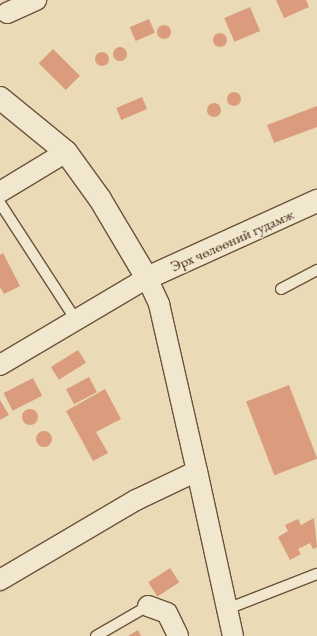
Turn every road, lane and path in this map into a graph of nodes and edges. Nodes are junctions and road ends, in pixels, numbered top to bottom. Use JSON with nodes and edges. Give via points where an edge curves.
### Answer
{"nodes":[{"id":1,"x":36,"y":0,"type":"edge"},
{"id":2,"x":7,"y":13,"type":"dead end"},
{"id":3,"x":0,"y":98,"type":"edge"},
{"id":4,"x":66,"y":152,"type":"junction"},
{"id":5,"x":0,"y":192,"type":"edge"},
{"id":6,"x":317,"y":201,"type":"edge"},
{"id":7,"x":0,"y":203,"type":"edge"},
{"id":8,"x":317,"y":270,"type":"edge"},
{"id":9,"x":148,"y":278,"type":"junction"},
{"id":10,"x":281,"y":290,"type":"dead end"},
{"id":11,"x":76,"y":320,"type":"junction"},
{"id":12,"x":0,"y":365,"type":"edge"},
{"id":13,"x":197,"y":471,"type":"junction"},
{"id":14,"x":317,"y":574,"type":"edge"},
{"id":15,"x":0,"y":580,"type":"edge"},
{"id":16,"x":148,"y":606,"type":"joint"},
{"id":17,"x":227,"y":608,"type":"junction"},
{"id":18,"x":96,"y":636,"type":"edge"},
{"id":19,"x":178,"y":636,"type":"edge"},
{"id":20,"x":232,"y":636,"type":"edge"}],
"edges":[{"from":1,"to":2,"type":"street"},
{"from":3,"to":4,"type":"main road"},
{"from":4,"to":5,"type":"street"},
{"from":4,"to":9,"type":"main road","via":[[100,199]]},
{"from":6,"to":9,"type":"main road","name":"Эрх чөлөөний гудамж"},
{"from":7,"to":11,"type":"lane"},
{"from":8,"to":10,"type":"lane"},
{"from":9,"to":11,"type":"street"},
{"from":9,"to":13,"type":"street","via":[[159,304]]},
{"from":11,"to":12,"type":"street"},
{"from":13,"to":15,"type":"street","via":[[136,500]]},
{"from":13,"to":17,"type":"street"},
{"from":14,"to":17,"type":"lane"},
{"from":16,"to":18,"type":"lane"},
{"from":16,"to":19,"type":"street","via":[[167,614]]},
{"from":17,"to":20,"type":"street"}]}
